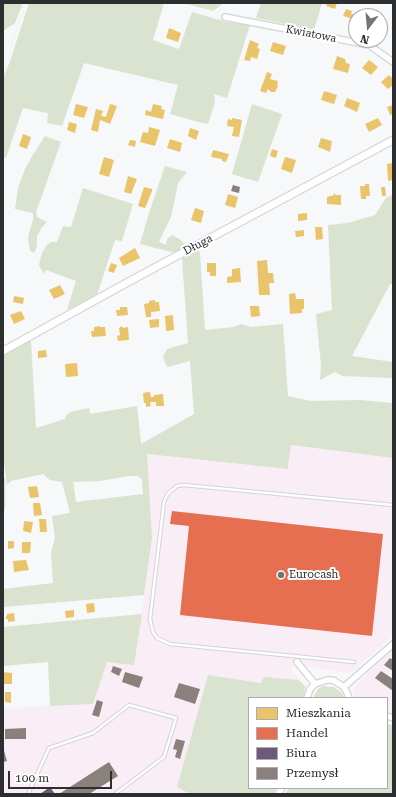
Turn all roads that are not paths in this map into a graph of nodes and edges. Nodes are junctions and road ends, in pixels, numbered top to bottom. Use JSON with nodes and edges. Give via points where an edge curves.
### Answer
{"nodes":[{"id":1,"x":225,"y":17,"type":"dead end"},
{"id":2,"x":393,"y":62,"type":"edge"},
{"id":3,"x":393,"y":140,"type":"edge"},
{"id":4,"x":3,"y":351,"type":"edge"},
{"id":5,"x":3,"y":480,"type":"edge"},
{"id":6,"x":393,"y":505,"type":"edge"},
{"id":7,"x":3,"y":507,"type":"edge"},
{"id":8,"x":393,"y":644,"type":"edge"},
{"id":9,"x":297,"y":660,"type":"junction"},
{"id":10,"x":354,"y":662,"type":"dead end"},
{"id":11,"x":315,"y":684,"type":"junction"},
{"id":12,"x":344,"y":687,"type":"junction"},
{"id":13,"x":307,"y":697,"type":"edge"},
{"id":14,"x":349,"y":697,"type":"edge"},
{"id":15,"x":28,"y":794,"type":"edge"},
{"id":16,"x":115,"y":794,"type":"edge"}],
"edges":[{"from":1,"to":2,"type":"street","name":"Kwiatowa","via":[[369,45]]},
{"from":3,"to":4,"type":"street","name":"Długa"},
{"from":5,"to":7,"type":"lane"},
{"from":6,"to":9,"type":"lane","via":[[184,485],[177,486],[167,495],[164,502],[150,619],[157,638],[170,644]]},
{"from":8,"to":12,"type":"street"},
{"from":9,"to":10,"type":"lane"},
{"from":9,"to":11,"type":"street"},
{"from":11,"to":12,"type":"street","via":[[333,680]]},
{"from":11,"to":13,"type":"street"},
{"from":12,"to":14,"type":"street"},
{"from":15,"to":16,"type":"lane","via":[[49,748],[93,733],[129,705],[176,718],[164,756]]}]}
